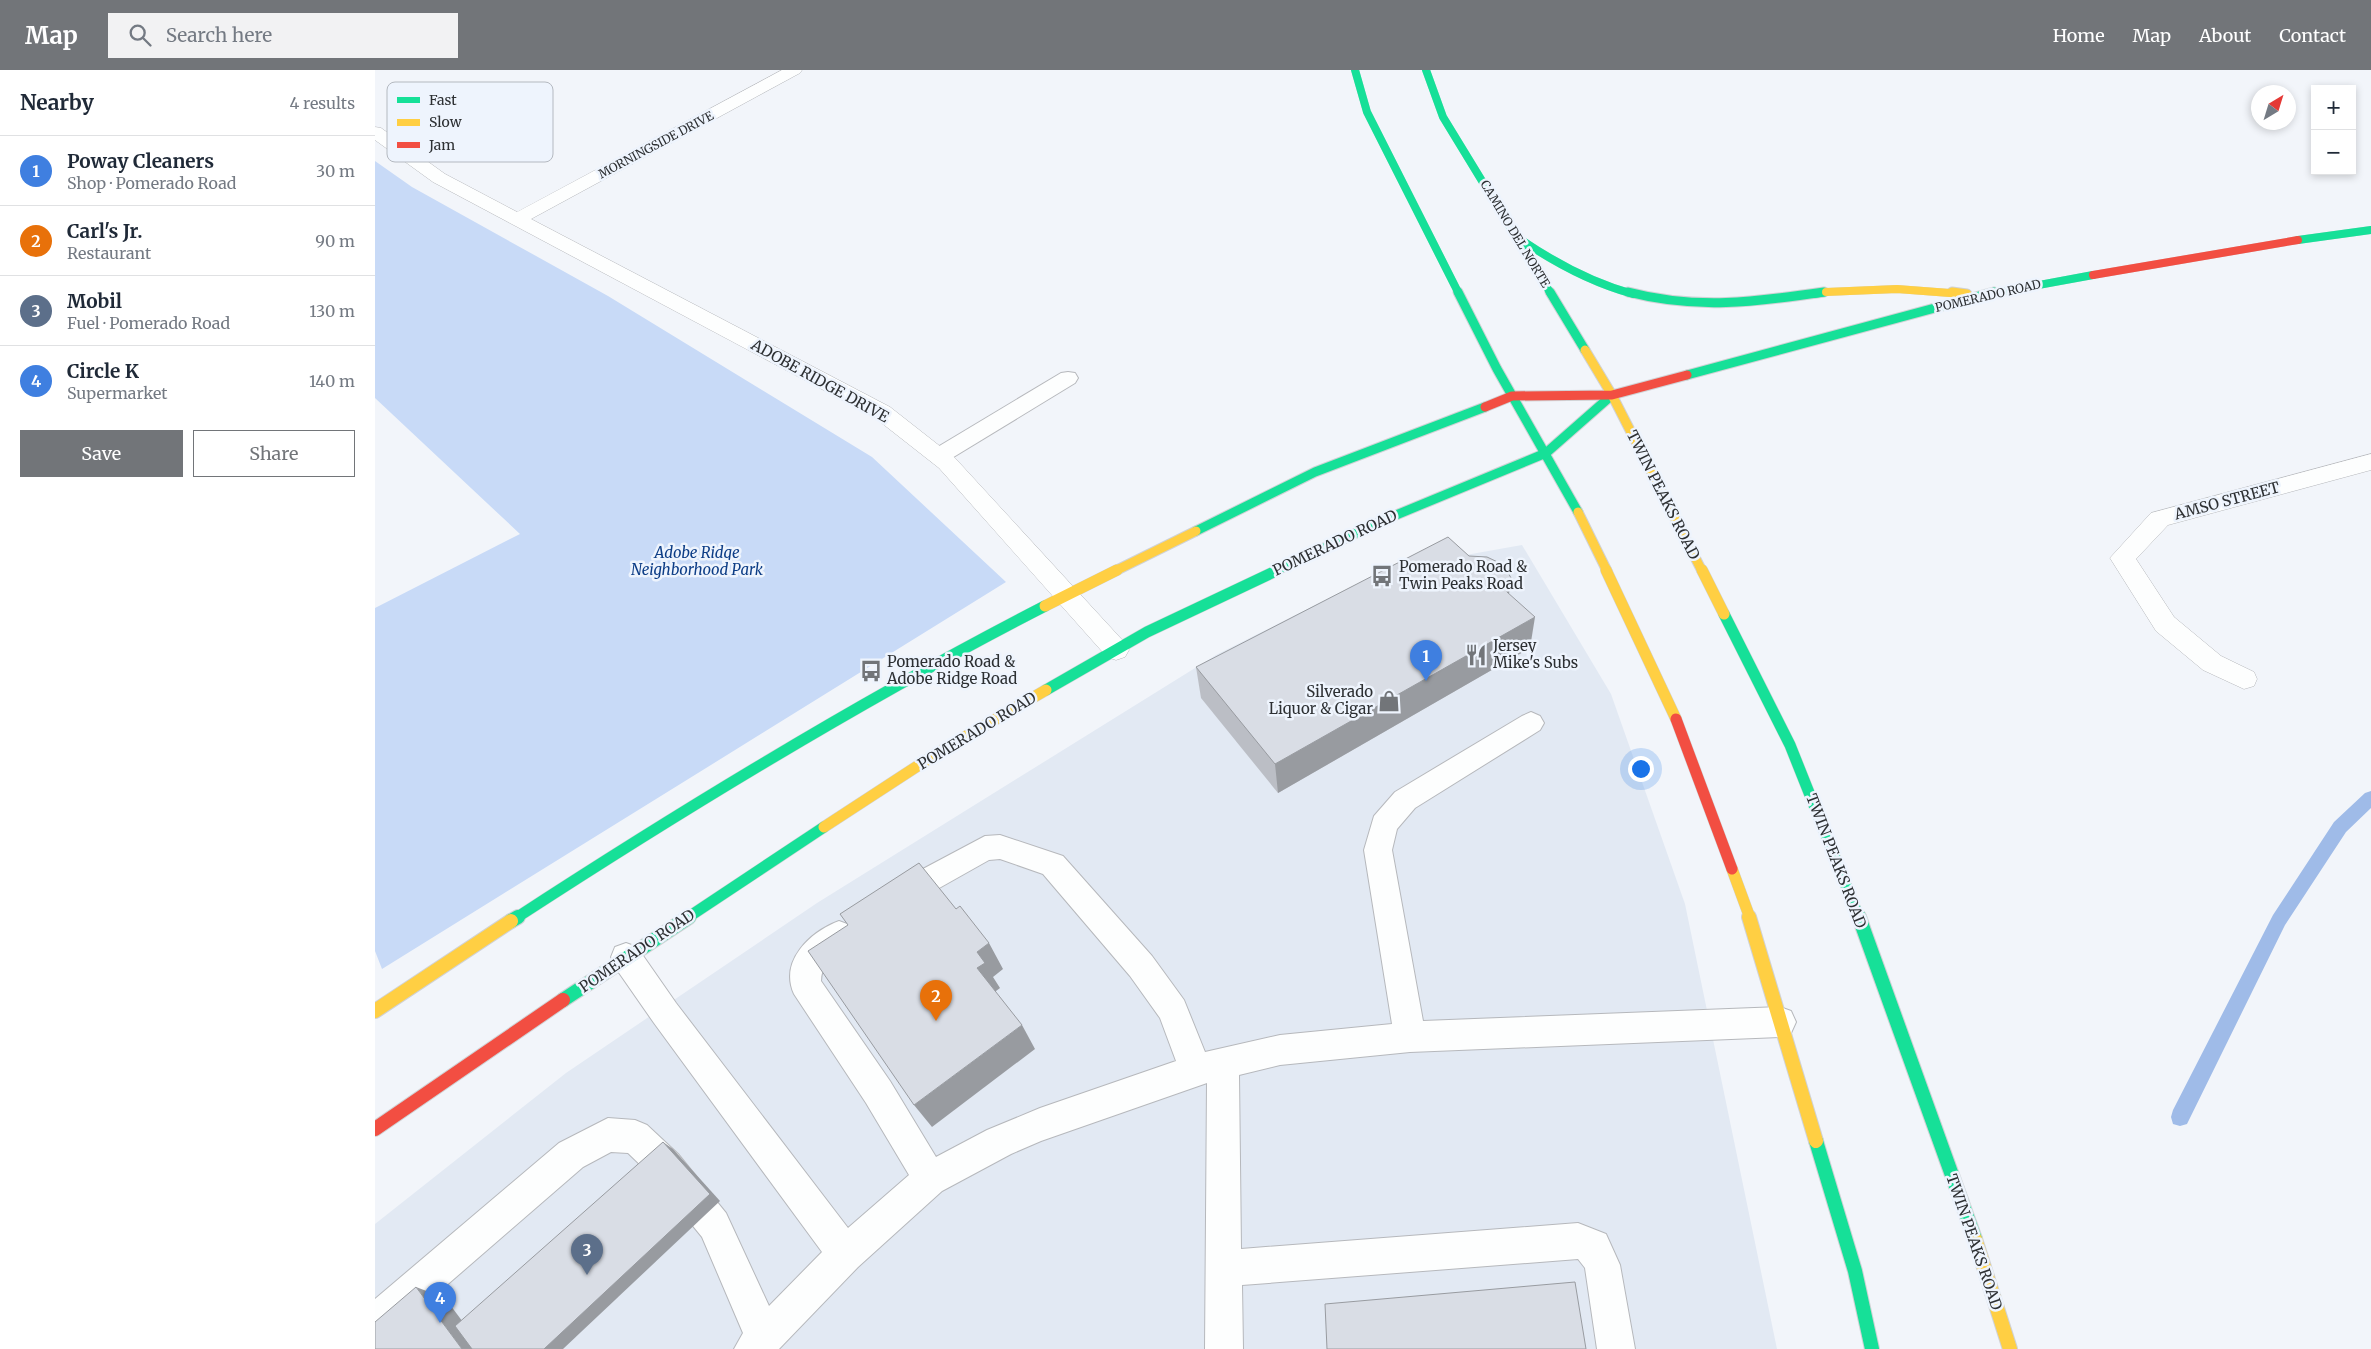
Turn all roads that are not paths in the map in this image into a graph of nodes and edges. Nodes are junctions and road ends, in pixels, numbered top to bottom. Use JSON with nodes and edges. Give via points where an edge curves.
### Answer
{"nodes":[{"id":1,"x":794,"y":70,"type":"edge"},
{"id":2,"x":1355,"y":70,"type":"edge"},
{"id":3,"x":1426,"y":70,"type":"edge"},
{"id":4,"x":375,"y":132,"type":"edge"},
{"id":5,"x":387,"y":141,"type":"edge"},
{"id":6,"x":417,"y":162,"type":"edge"},
{"id":7,"x":517,"y":219,"type":"junction"},
{"id":8,"x":2371,"y":230,"type":"edge"},
{"id":9,"x":1516,"y":236,"type":"junction"},
{"id":10,"x":1979,"y":296,"type":"junction"},
{"id":11,"x":1068,"y":378,"type":"dead end"},
{"id":12,"x":1612,"y":395,"type":"junction"},
{"id":13,"x":1513,"y":396,"type":"junction"},
{"id":14,"x":1546,"y":453,"type":"junction"},
{"id":15,"x":939,"y":456,"type":"junction"},
{"id":16,"x":2371,"y":462,"type":"edge"},
{"id":17,"x":1069,"y":596,"type":"junction"},
{"id":18,"x":1116,"y":650,"type":"junction"},
{"id":19,"x":2244,"y":679,"type":"dead end"},
{"id":20,"x":1531,"y":723,"type":"dead end"},
{"id":21,"x":626,"y":957,"type":"junction"},
{"id":22,"x":375,"y":1011,"type":"edge"},
{"id":23,"x":1780,"y":1022,"type":"junction"},
{"id":24,"x":1409,"y":1037,"type":"junction"},
{"id":25,"x":1209,"y":1066,"type":"junction"},
{"id":26,"x":375,"y":1129,"type":"edge"},
{"id":27,"x":931,"y":1179,"type":"junction"},
{"id":28,"x":845,"y":1254,"type":"junction"},
{"id":29,"x":1224,"y":1269,"type":"junction"},
{"id":30,"x":375,"y":1323,"type":"edge"},
{"id":31,"x":758,"y":1343,"type":"edge"},
{"id":32,"x":1224,"y":1349,"type":"edge"},
{"id":33,"x":1617,"y":1349,"type":"edge"},
{"id":34,"x":1872,"y":1349,"type":"edge"},
{"id":35,"x":2009,"y":1349,"type":"edge"}],
"edges":[{"from":1,"to":7,"type":"street","name":"MORNINGSIDE DRIVE"},
{"from":2,"to":13,"type":"main road","via":[[1367,112]]},
{"from":3,"to":9,"type":"main road","name":"CAMINO DEL NORTE","via":[[1443,117]]},
{"from":4,"to":5,"type":"street","name":"ADOBE RIDGE DRIVE"},
{"from":6,"to":7,"type":"street","name":"ADOBE RIDGE DRIVE","via":[[439,178]]},
{"from":7,"to":15,"type":"street","name":"ADOBE RIDGE DRIVE","via":[[882,412]]},
{"from":8,"to":10,"type":"main road","name":"POMERADO ROAD"},
{"from":9,"to":10,"type":"main road","via":[[1546,258],[1590,281],[1655,300],[1727,304],[1856,288],[1919,288]]},
{"from":9,"to":12,"type":"main road","name":"CAMINO DEL NORTE"},
{"from":10,"to":12,"type":"main road","name":"POMERADO ROAD"},
{"from":11,"to":15,"type":"lane"},
{"from":12,"to":13,"type":"main road","name":"POMERADO ROAD"},
{"from":12,"to":14,"type":"main road","name":"POMERADO ROAD"},
{"from":12,"to":35,"type":"main road","name":"TWIN PEAKS ROAD","via":[[1802,773],[1850,893],[1981,1255]]},
{"from":13,"to":14,"type":"main road"},
{"from":13,"to":17,"type":"main road","name":"POMERADO ROAD","via":[[1315,472]]},
{"from":14,"to":18,"type":"main road","name":"POMERADO ROAD","via":[[1383,520],[1147,632]]},
{"from":14,"to":23,"type":"main road","via":[[1569,492],[1673,710],[1749,916]]},
{"from":15,"to":17,"type":"street","name":"ADOBE RIDGE DRIVE"},
{"from":16,"to":19,"type":"street","name":"AMSO STREET","via":[[2160,519],[2122,558],[2165,624],[2212,663]]},
{"from":17,"to":18,"type":"street","name":"ADOBE RIDGE DRIVE"},
{"from":17,"to":22,"type":"main road","name":"POMERADO ROAD","via":[[957,650],[775,755],[572,880]]},
{"from":18,"to":21,"type":"main road","name":"POMERADO ROAD","via":[[939,752]]},
{"from":20,"to":24,"type":"lane","via":[[1405,800],[1384,824],[1378,850]]},
{"from":21,"to":26,"type":"main road","name":"POMERADO ROAD"},
{"from":21,"to":28,"type":"lane"},
{"from":23,"to":24,"type":"lane"},
{"from":23,"to":34,"type":"main road","via":[[1855,1270]]},
{"from":24,"to":25,"type":"lane","via":[[1280,1050]]},
{"from":25,"to":27,"type":"lane","via":[[1040,1124]]},
{"from":25,"to":27,"type":"lane","via":[[1141,966],[1053,865],[1000,847],[985,848],[907,891],[817,950],[805,968],[805,984],[878,1092]]},
{"from":25,"to":29,"type":"lane"},
{"from":27,"to":28,"type":"lane"},
{"from":28,"to":31,"type":"lane"},
{"from":29,"to":32,"type":"lane"},
{"from":29,"to":33,"type":"lane","via":[[1578,1241],[1593,1247],[1602,1265]]},
{"from":30,"to":31,"type":"lane","via":[[571,1155],[608,1135],[635,1138],[666,1166],[714,1225]]}]}
